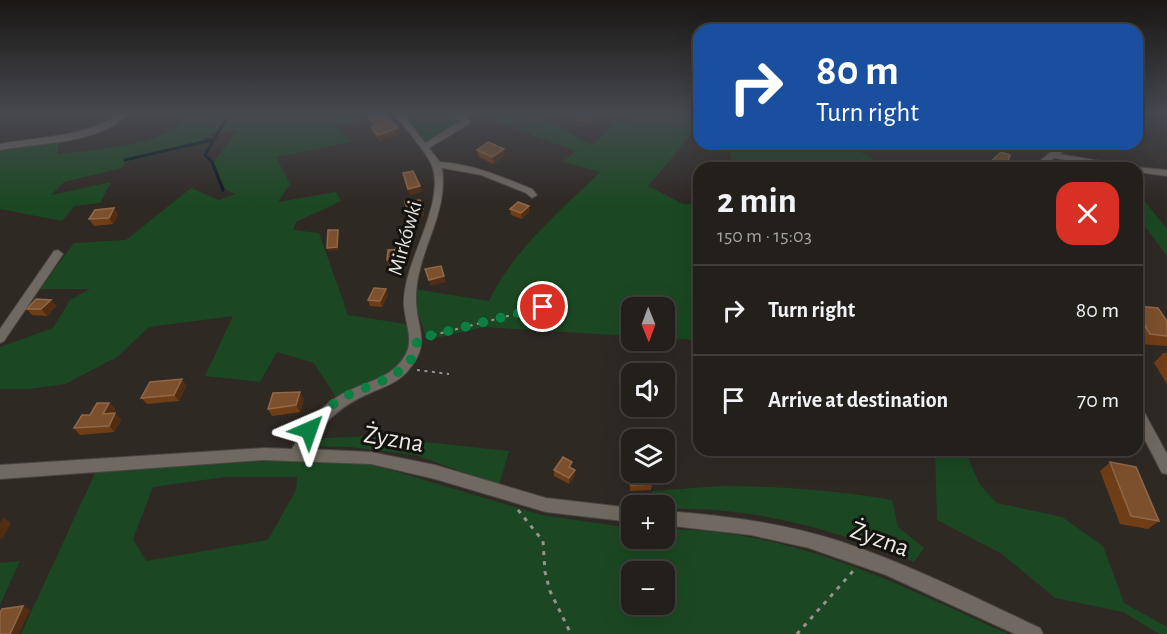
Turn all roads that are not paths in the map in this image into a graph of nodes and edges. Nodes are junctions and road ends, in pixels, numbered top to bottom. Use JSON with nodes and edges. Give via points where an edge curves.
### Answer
{"nodes":[{"id":1,"x":22,"y":144,"type":"edge"},
{"id":2,"x":421,"y":144,"type":"edge"},
{"id":3,"x":430,"y":144,"type":"edge"},
{"id":4,"x":0,"y":147,"type":"edge"},
{"id":5,"x":424,"y":147,"type":"junction"},
{"id":6,"x":1059,"y":150,"type":"edge"},
{"id":7,"x":1052,"y":155,"type":"junction"},
{"id":8,"x":1043,"y":162,"type":"edge"},
{"id":9,"x":1095,"y":162,"type":"edge"},
{"id":10,"x":437,"y":165,"type":"junction"},
{"id":11,"x":1143,"y":170,"type":"edge"},
{"id":12,"x":1167,"y":173,"type":"edge"},
{"id":13,"x":531,"y":195,"type":"dead end"},
{"id":14,"x":58,"y":254,"type":"dead end"},
{"id":15,"x":0,"y":338,"type":"edge"},
{"id":16,"x":1143,"y":423,"type":"edge"},
{"id":17,"x":297,"y":454,"type":"junction"},
{"id":18,"x":1167,"y":468,"type":"edge"},
{"id":19,"x":0,"y":472,"type":"edge"},
{"id":20,"x":621,"y":514,"type":"edge"},
{"id":21,"x":675,"y":519,"type":"edge"},
{"id":22,"x":1034,"y":634,"type":"edge"}],
"edges":[{"from":1,"to":4,"type":"street"},
{"from":2,"to":5,"type":"street"},
{"from":3,"to":5,"type":"street"},
{"from":5,"to":10,"type":"street"},
{"from":6,"to":7,"type":"street"},
{"from":7,"to":8,"type":"street"},
{"from":7,"to":9,"type":"street"},
{"from":10,"to":13,"type":"street","via":[[490,175]]},
{"from":10,"to":17,"type":"street","name":"Mirkówki","via":[[439,189],[410,296],[417,348],[402,368],[325,410]]},
{"from":11,"to":12,"type":"street"},
{"from":14,"to":15,"type":"street"},
{"from":16,"to":18,"type":"street"},
{"from":17,"to":19,"type":"street","name":"Żyzna"},
{"from":17,"to":20,"type":"street","name":"Żyzna","via":[[371,458],[435,472],[546,505]]},
{"from":21,"to":22,"type":"street","name":"Żyzna","via":[[741,525],[857,556]]}]}
